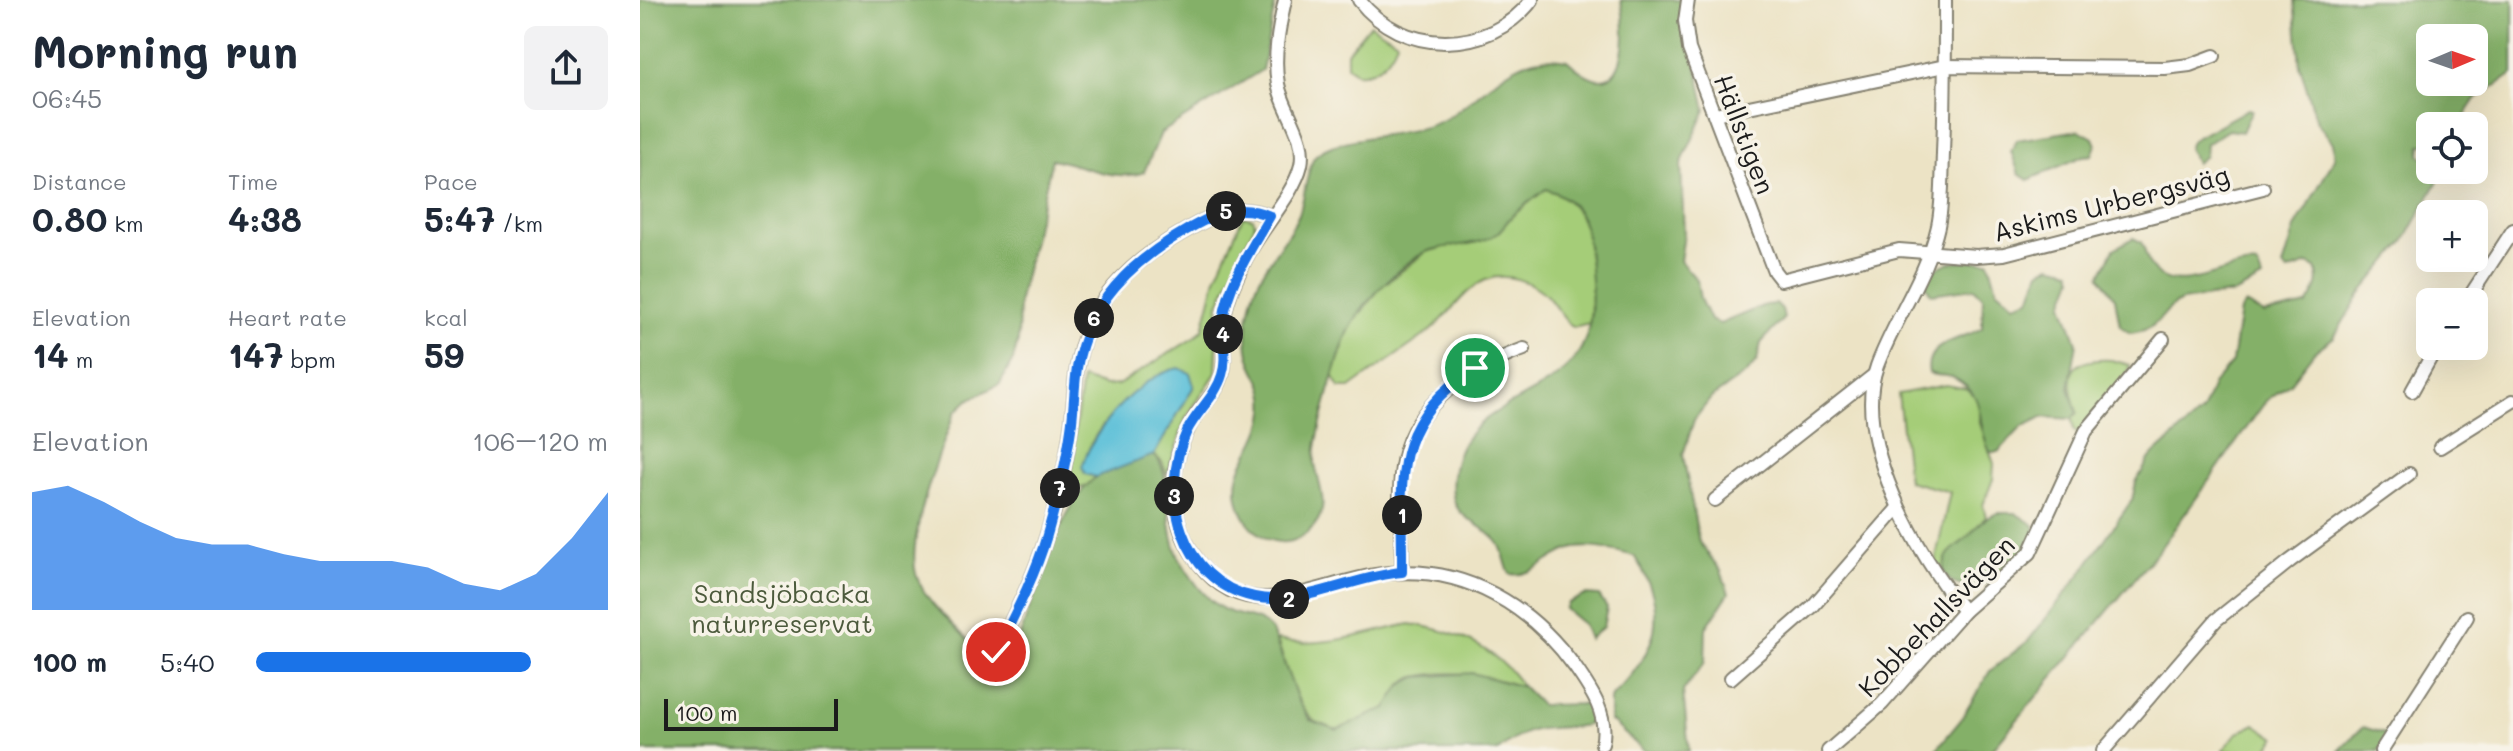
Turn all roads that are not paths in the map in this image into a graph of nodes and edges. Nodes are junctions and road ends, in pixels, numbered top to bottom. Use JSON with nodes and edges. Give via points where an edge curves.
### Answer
{"nodes":[{"id":1,"x":1285,"y":0,"type":"edge"},
{"id":2,"x":1359,"y":0,"type":"edge"},
{"id":3,"x":1532,"y":0,"type":"edge"},
{"id":4,"x":1688,"y":0,"type":"edge"},
{"id":5,"x":1945,"y":0,"type":"edge"},
{"id":6,"x":2214,"y":56,"type":"dead end"},
{"id":7,"x":1945,"y":66,"type":"junction"},
{"id":8,"x":1715,"y":114,"type":"junction"},
{"id":9,"x":2263,"y":188,"type":"dead end"},
{"id":10,"x":1270,"y":216,"type":"junction"},
{"id":11,"x":2513,"y":230,"type":"edge"},
{"id":12,"x":1930,"y":250,"type":"junction"},
{"id":13,"x":1781,"y":280,"type":"joint"},
{"id":14,"x":2475,"y":288,"type":"edge"},
{"id":15,"x":2163,"y":339,"type":"dead end"},
{"id":16,"x":1524,"y":349,"type":"dead end"},
{"id":17,"x":2429,"y":360,"type":"edge"},
{"id":18,"x":1874,"y":375,"type":"junction"},
{"id":19,"x":2412,"y":391,"type":"dead end"},
{"id":20,"x":2513,"y":401,"type":"edge"},
{"id":21,"x":2440,"y":447,"type":"dead end"},
{"id":22,"x":2409,"y":474,"type":"dead end"},
{"id":23,"x":1715,"y":500,"type":"dead end"},
{"id":24,"x":1898,"y":508,"type":"junction"},
{"id":25,"x":1402,"y":572,"type":"junction"},
{"id":26,"x":1964,"y":611,"type":"junction"},
{"id":27,"x":2467,"y":617,"type":"dead end"},
{"id":28,"x":996,"y":652,"type":"dead end"},
{"id":29,"x":1731,"y":678,"type":"dead end"},
{"id":30,"x":1602,"y":744,"type":"dead end"},
{"id":31,"x":1828,"y":751,"type":"edge"},
{"id":32,"x":2103,"y":751,"type":"edge"},
{"id":33,"x":2381,"y":751,"type":"edge"}],
"edges":[{"from":1,"to":10,"type":"street","via":[[1276,70],[1302,154],[1291,187]]},
{"from":2,"to":3,"type":"street","via":[[1387,29],[1438,42],[1487,34]]},
{"from":4,"to":8,"type":"street","name":"Hällstigen","via":[[1687,42]]},
{"from":5,"to":7,"type":"street"},
{"from":6,"to":7,"type":"street","via":[[2165,68]]},
{"from":7,"to":8,"type":"street"},
{"from":7,"to":12,"type":"street","via":[[1941,201]]},
{"from":8,"to":13,"type":"street","name":"Hällstigen"},
{"from":9,"to":12,"type":"street","name":"Askims Urbergsväg","via":[[2004,254]]},
{"from":10,"to":25,"type":"street","via":[[1225,309],[1221,380],[1193,421],[1178,457],[1174,492],[1180,528],[1200,566],[1226,587],[1251,597],[1285,600]]},
{"from":10,"to":28,"type":"street","via":[[1233,208],[1199,223],[1135,263],[1100,305],[1080,354],[1065,465],[1047,536]]},
{"from":11,"to":14,"type":"street"},
{"from":12,"to":13,"type":"street","name":"Askims Urbergsväg","via":[[1866,256]]},
{"from":12,"to":18,"type":"street"},
{"from":15,"to":26,"type":"street","name":"Kobbehallsvägen","via":[[2086,431],[2030,553]]},
{"from":16,"to":25,"type":"street","via":[[1459,379],[1436,400],[1412,435],[1401,478]]},
{"from":17,"to":19,"type":"street"},
{"from":18,"to":23,"type":"street"},
{"from":18,"to":24,"type":"street","via":[[1877,437]]},
{"from":20,"to":21,"type":"street"},
{"from":22,"to":32,"type":"street","via":[[2219,617]]},
{"from":24,"to":26,"type":"street","via":[[1930,566]]},
{"from":24,"to":29,"type":"street","via":[[1813,606]]},
{"from":25,"to":30,"type":"street","via":[[1445,574],[1469,582],[1542,628],[1595,696],[1604,725]]},
{"from":26,"to":31,"type":"street","name":"Kobbehallsvägen","via":[[1885,701]]},
{"from":27,"to":33,"type":"street"}]}
